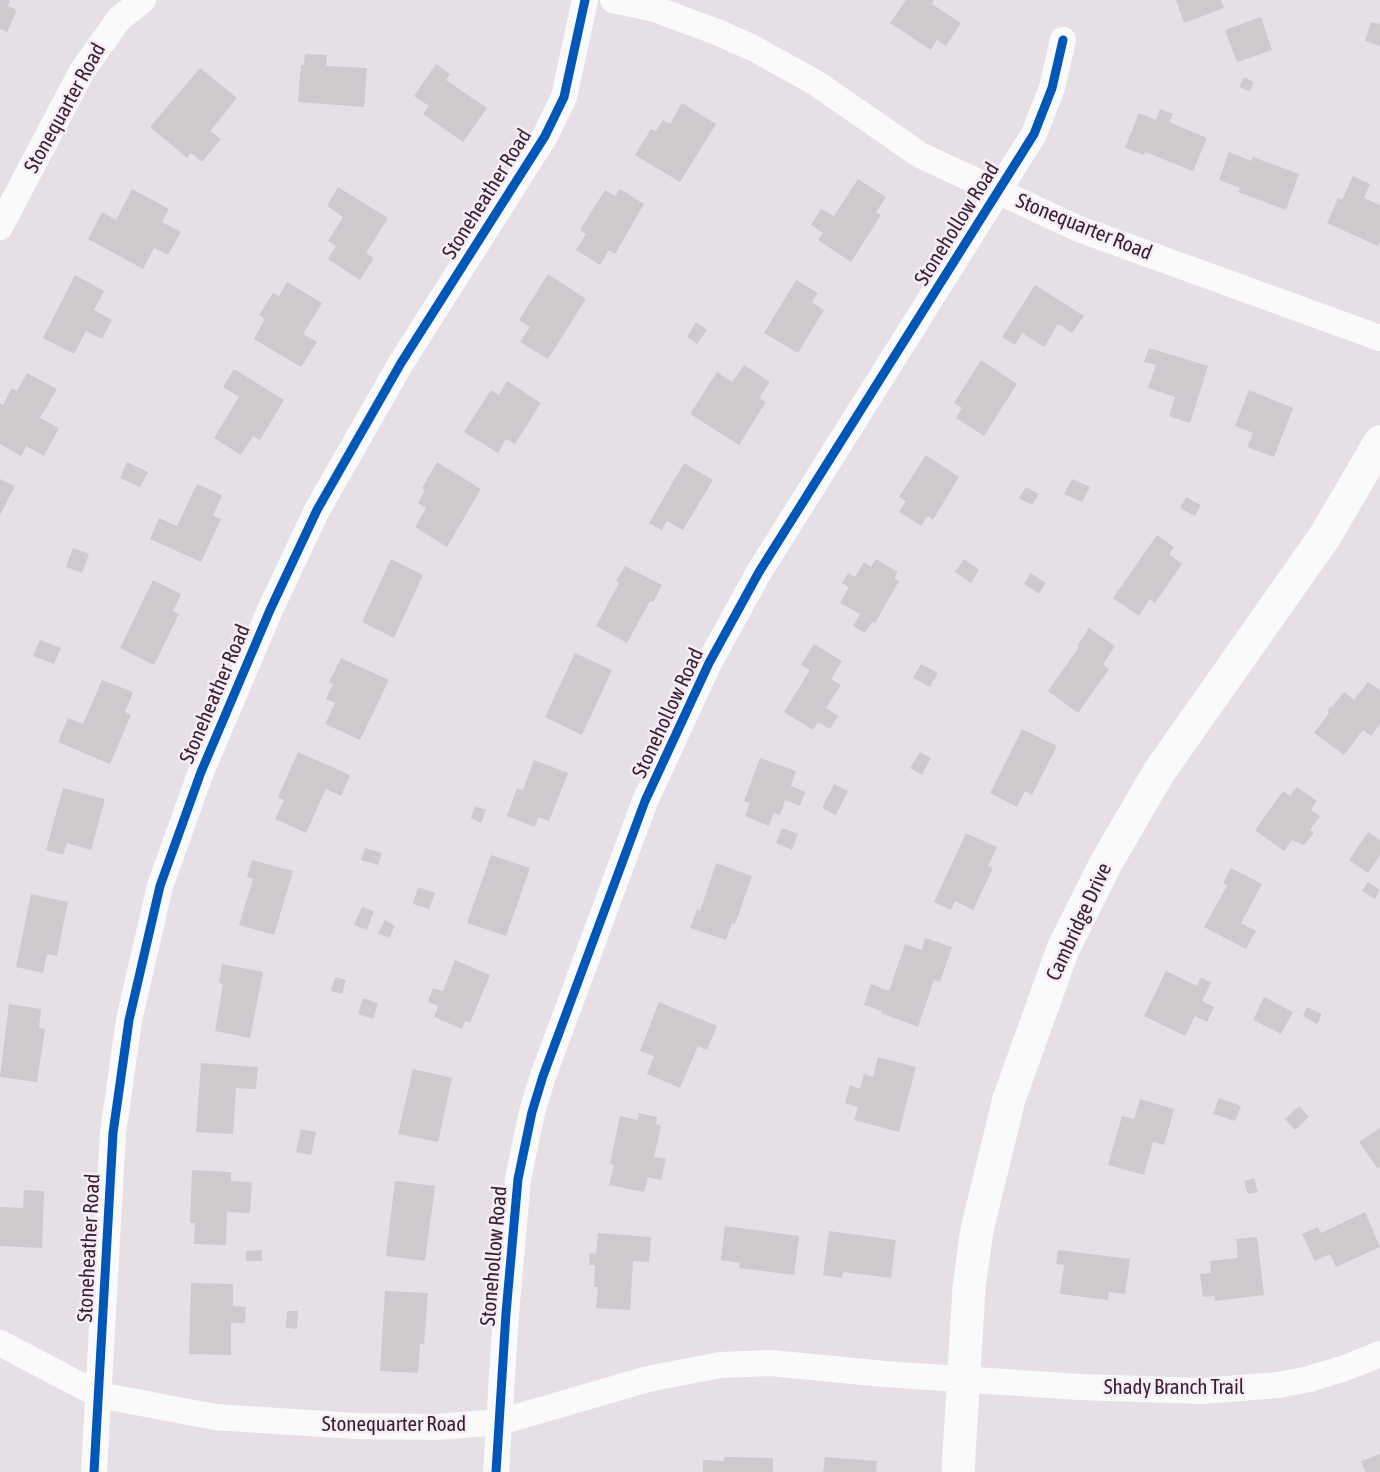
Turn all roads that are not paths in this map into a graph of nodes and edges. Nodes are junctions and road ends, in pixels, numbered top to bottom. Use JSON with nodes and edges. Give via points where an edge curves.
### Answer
{"nodes":[{"id":1,"x":143,"y":0,"type":"edge"},
{"id":2,"x":585,"y":0,"type":"edge"},
{"id":3,"x":613,"y":0,"type":"edge"},
{"id":4,"x":1063,"y":40,"type":"dead end"},
{"id":5,"x":998,"y":191,"type":"junction"},
{"id":6,"x":0,"y":227,"type":"edge"},
{"id":7,"x":1380,"y":338,"type":"edge"},
{"id":8,"x":1380,"y":442,"type":"edge"},
{"id":9,"x":0,"y":1343,"type":"edge"},
{"id":10,"x":1380,"y":1354,"type":"edge"},
{"id":11,"x":963,"y":1379,"type":"junction"},
{"id":12,"x":99,"y":1395,"type":"junction"},
{"id":13,"x":500,"y":1422,"type":"junction"},
{"id":14,"x":94,"y":1472,"type":"edge"},
{"id":15,"x":496,"y":1472,"type":"edge"},
{"id":16,"x":958,"y":1472,"type":"edge"}],
"edges":[{"from":1,"to":6,"type":"street","name":"Stonequarter Road","via":[[119,19],[82,71]]},
{"from":2,"to":12,"type":"street","name":"Stoneheather Road","via":[[565,97],[401,363],[317,510],[201,772],[160,887],[129,1020],[113,1133]]},
{"from":3,"to":5,"type":"street","name":"Stonequarter Road","via":[[655,9],[753,48],[816,83],[920,155]]},
{"from":4,"to":5,"type":"street","name":"Stonehollow Road","via":[[1044,113]]},
{"from":5,"to":7,"type":"street","name":"Stonequarter Road","via":[[1079,229]]},
{"from":5,"to":13,"type":"street","name":"Stonehollow Road","via":[[758,572],[709,663],[645,802],[532,1112],[518,1179]]},
{"from":8,"to":11,"type":"street","name":"Cambridge Drive","via":[[1325,536],[1159,772],[1063,949],[1009,1099],[977,1230]]},
{"from":9,"to":12,"type":"street","name":"Stonequarter Road"},
{"from":10,"to":11,"type":"street","name":"Shady Branch Trail","via":[[1308,1379],[1202,1391]]},
{"from":11,"to":13,"type":"street","name":"Stonequarter Road","via":[[771,1363],[720,1365],[648,1379]]},
{"from":11,"to":16,"type":"street","name":"Cambridge Drive"},
{"from":12,"to":13,"type":"street","name":"Stonequarter Road","via":[[240,1419],[436,1427]]},
{"from":12,"to":14,"type":"street","name":"Stoneheather Road"},
{"from":13,"to":15,"type":"street","name":"Stonehollow Road"}]}
